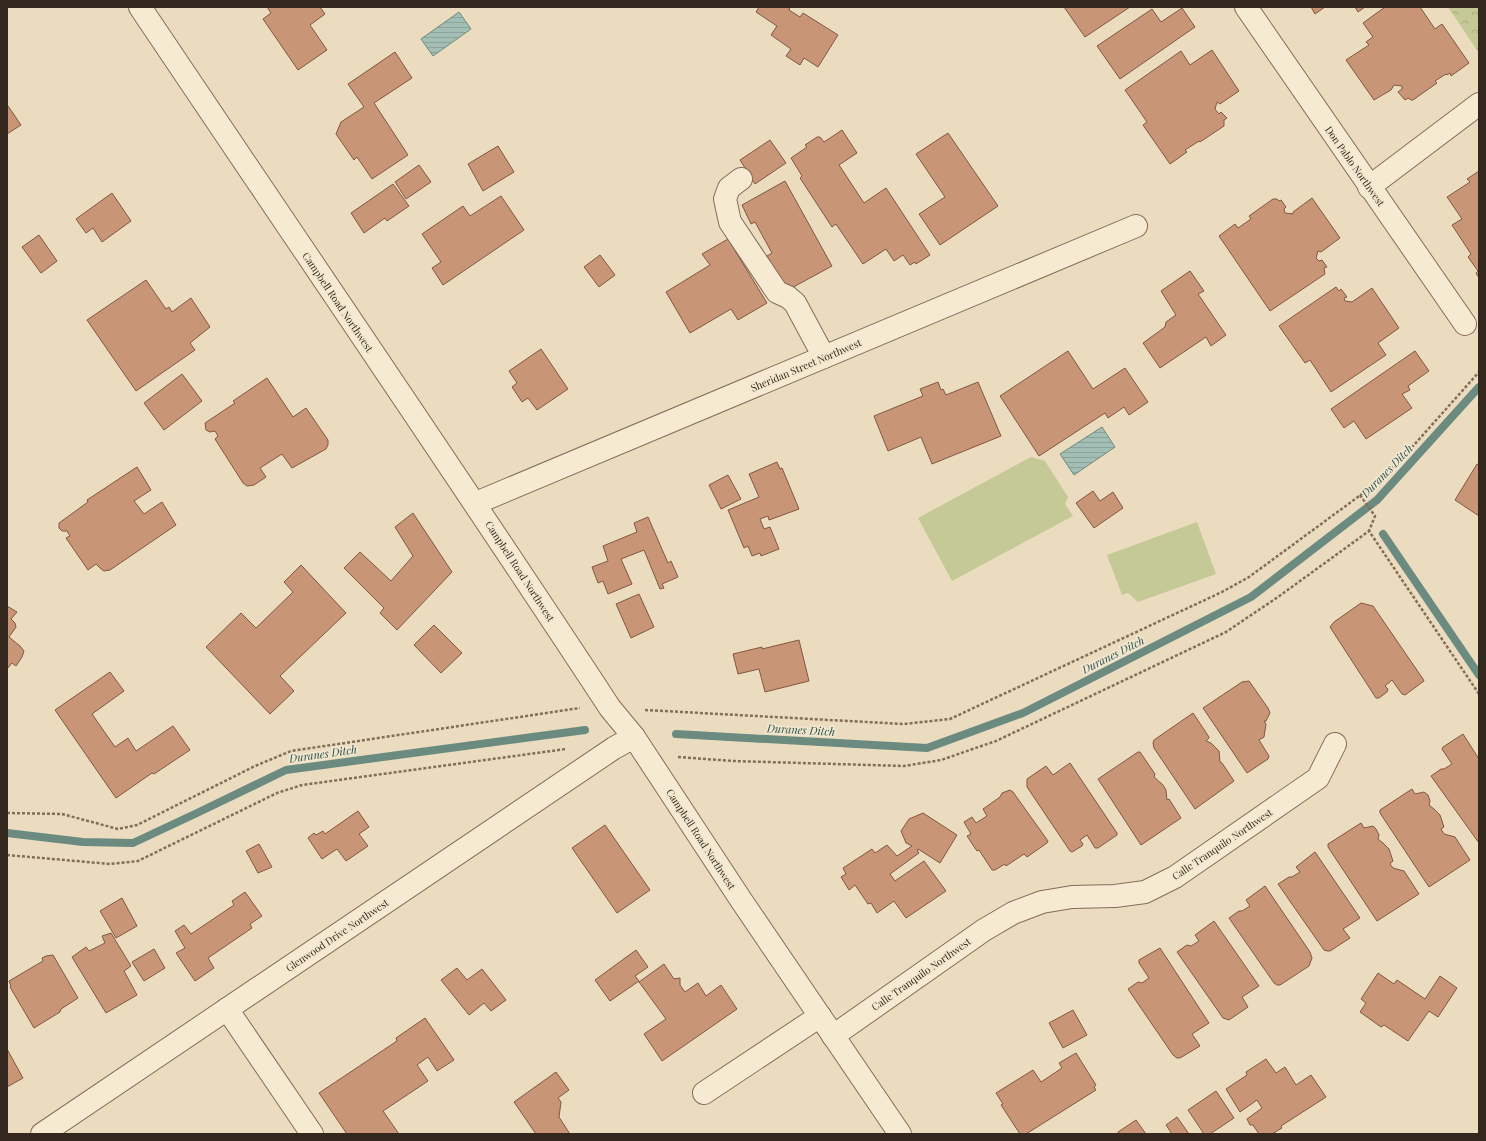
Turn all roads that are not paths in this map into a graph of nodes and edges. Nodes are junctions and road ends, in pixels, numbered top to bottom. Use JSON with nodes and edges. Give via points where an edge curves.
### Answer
{"nodes":[{"id":1,"x":140,"y":7,"type":"edge"},
{"id":2,"x":1246,"y":7,"type":"edge"},
{"id":3,"x":1479,"y":104,"type":"edge"},
{"id":4,"x":742,"y":179,"type":"dead end"},
{"id":5,"x":1369,"y":187,"type":"junction"},
{"id":6,"x":1136,"y":226,"type":"dead end"},
{"id":7,"x":1465,"y":324,"type":"dead end"},
{"id":8,"x":824,"y":357,"type":"junction"},
{"id":9,"x":476,"y":504,"type":"junction"},
{"id":10,"x":634,"y":737,"type":"junction"},
{"id":11,"x":1335,"y":744,"type":"dead end"},
{"id":12,"x":227,"y":1009,"type":"junction"},
{"id":13,"x":820,"y":1016,"type":"junction"},
{"id":14,"x":833,"y":1036,"type":"junction"},
{"id":15,"x":704,"y":1093,"type":"dead end"},
{"id":16,"x":42,"y":1134,"type":"edge"},
{"id":17,"x":312,"y":1134,"type":"edge"},
{"id":18,"x":900,"y":1134,"type":"edge"}],
"edges":[{"from":1,"to":9,"type":"street","name":"Campbell Road Northwest"},
{"from":2,"to":5,"type":"street","name":"Don Pablo Northwest"},
{"from":3,"to":5,"type":"street"},
{"from":4,"to":8,"type":"street","via":[[729,188],[725,199],[730,222],[777,292],[795,302]]},
{"from":5,"to":7,"type":"street","name":"Don Pablo Northwest"},
{"from":6,"to":8,"type":"street","name":"Sheridan Street Northwest"},
{"from":8,"to":9,"type":"street","name":"Sheridan Street Northwest"},
{"from":9,"to":10,"type":"street","name":"Campbell Road Northwest","via":[[610,708]]},
{"from":10,"to":12,"type":"street","name":"Glenwood Drive Northwest"},
{"from":10,"to":13,"type":"street","name":"Campbell Road Northwest"},
{"from":11,"to":14,"type":"street","name":"Calle Tranquilo Northwest","via":[[1318,778],[1175,877],[1145,892],[1064,898],[1042,902],[1013,913],[984,930]]},
{"from":12,"to":16,"type":"street","name":"Glenwood Drive Northwest"},
{"from":12,"to":17,"type":"street"},
{"from":13,"to":14,"type":"street","name":"Campbell Road Northwest"},
{"from":13,"to":15,"type":"street"},
{"from":14,"to":18,"type":"street","name":"Campbell Road Northwest"}]}
